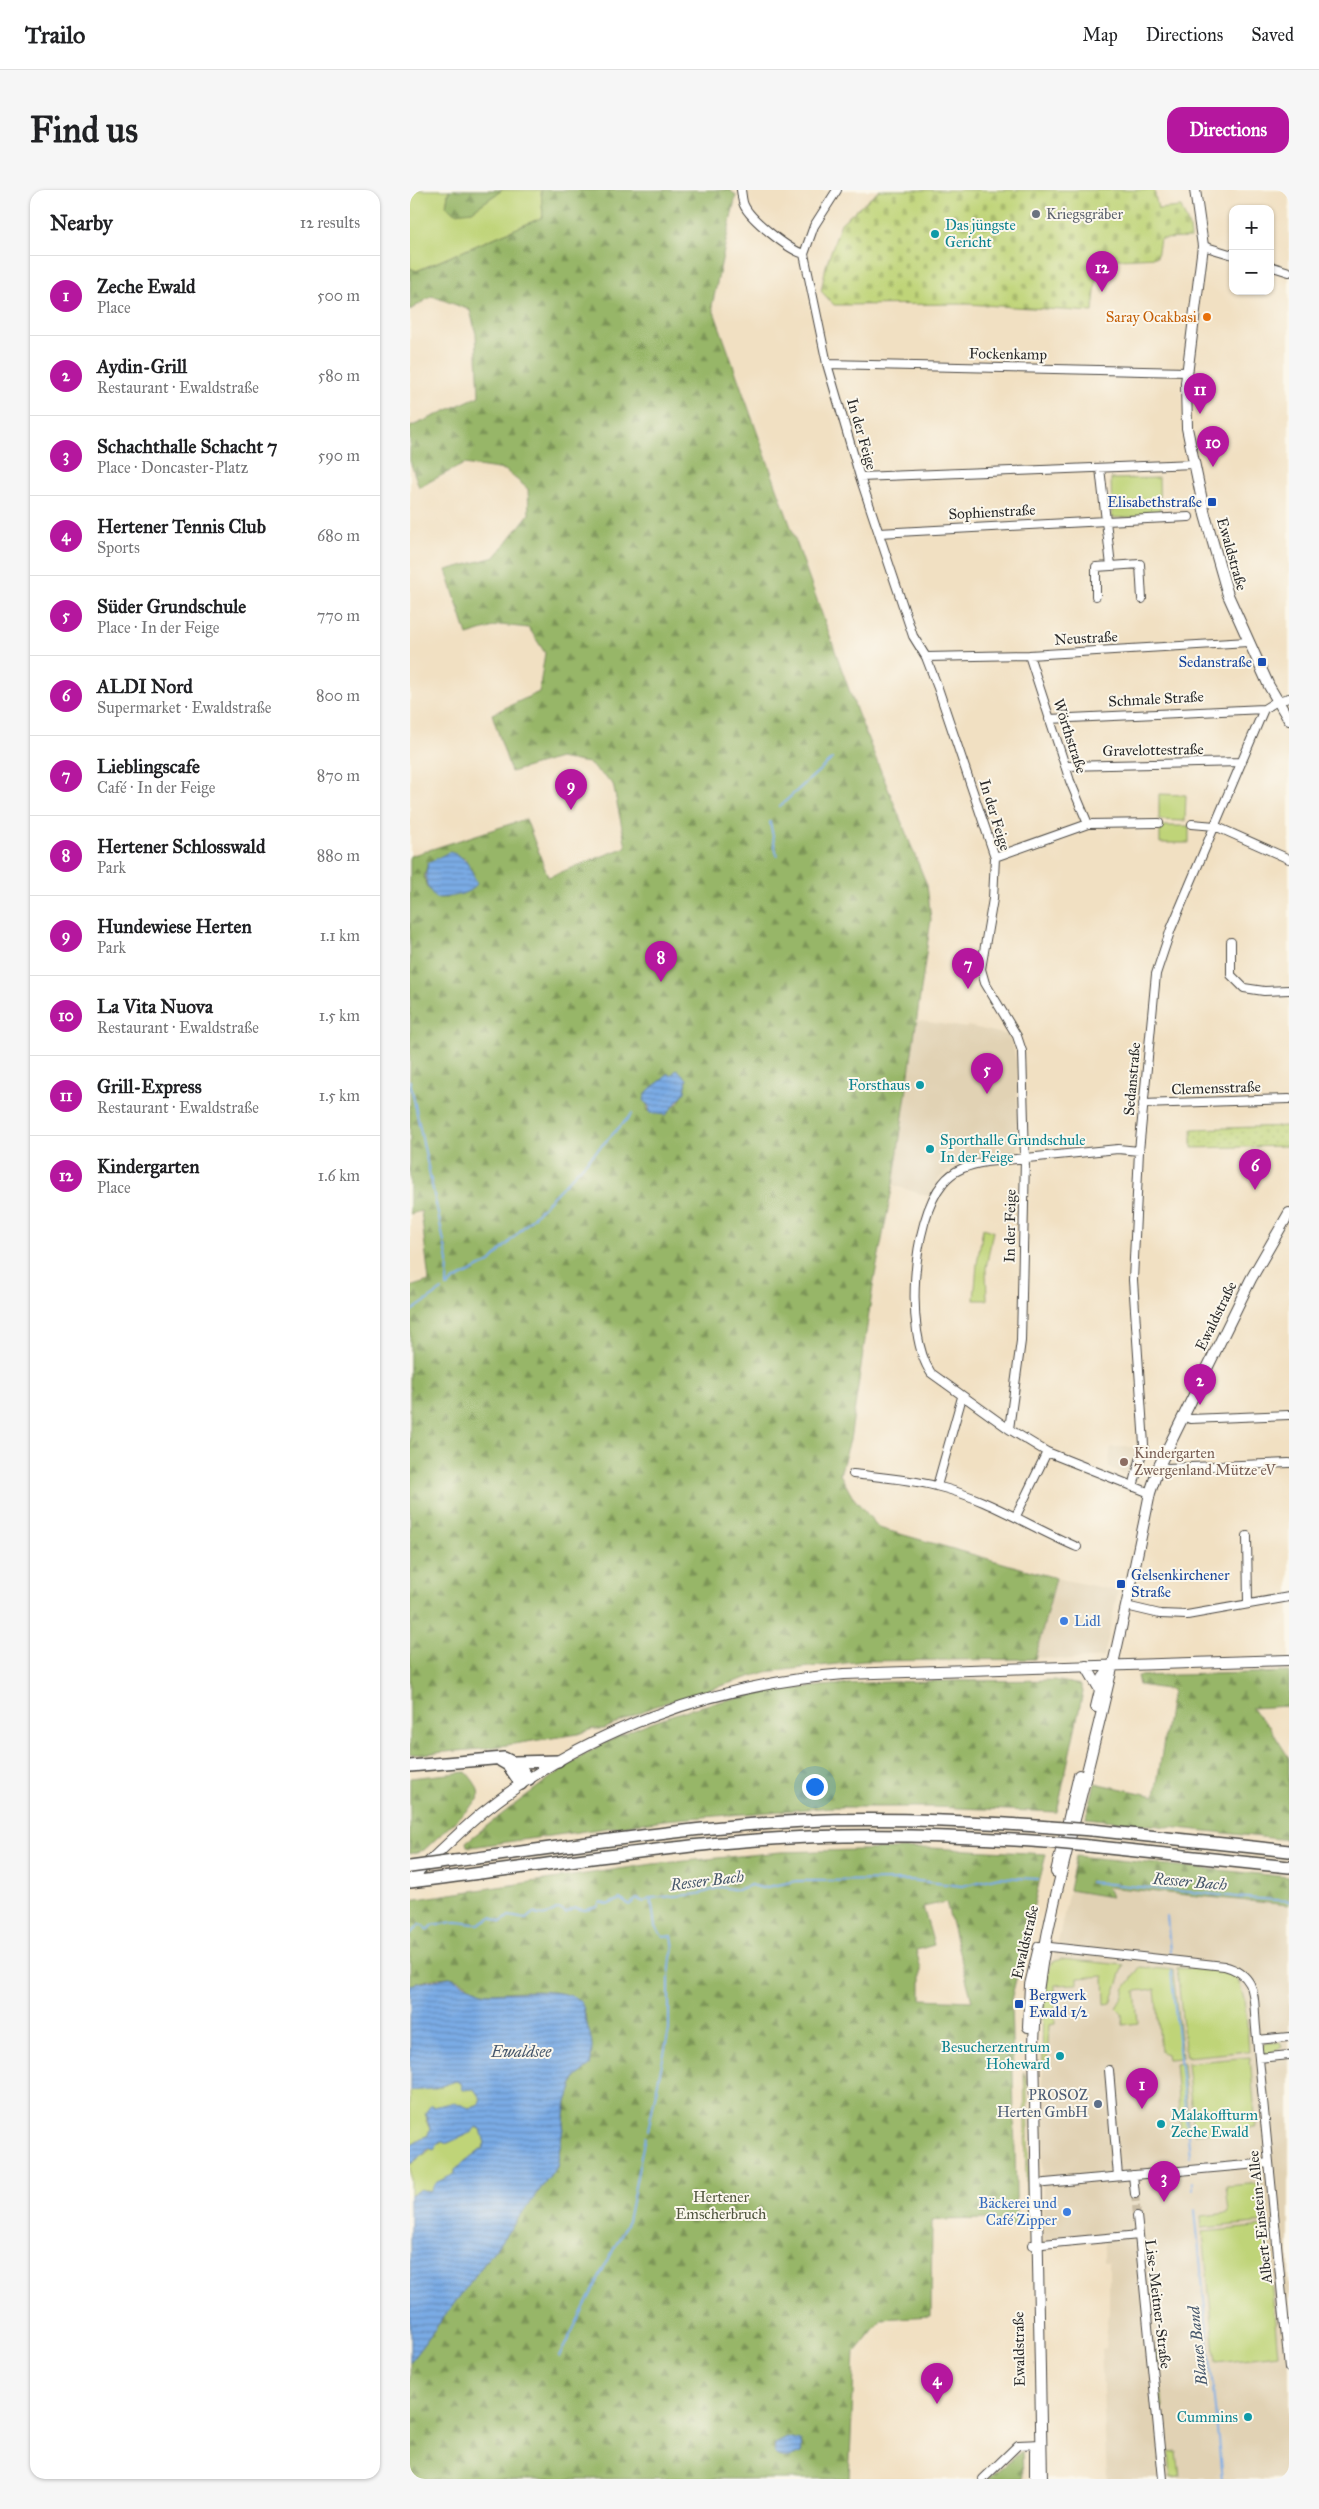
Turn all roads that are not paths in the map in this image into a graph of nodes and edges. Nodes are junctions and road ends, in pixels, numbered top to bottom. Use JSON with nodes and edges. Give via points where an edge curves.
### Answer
{"nodes":[{"id":1,"x":741,"y":190,"type":"edge"},
{"id":2,"x":837,"y":190,"type":"edge"},
{"id":3,"x":1188,"y":190,"type":"edge"},
{"id":4,"x":1195,"y":190,"type":"edge"},
{"id":5,"x":1197,"y":206,"type":"junction"},
{"id":6,"x":1203,"y":246,"type":"junction"},
{"id":7,"x":804,"y":254,"type":"junction"},
{"id":8,"x":1229,"y":254,"type":"edge"},
{"id":9,"x":1274,"y":267,"type":"edge"},
{"id":10,"x":1289,"y":272,"type":"edge"},
{"id":11,"x":827,"y":364,"type":"junction"},
{"id":12,"x":1187,"y":372,"type":"junction"},
{"id":13,"x":1194,"y":464,"type":"junction"},
{"id":14,"x":1100,"y":468,"type":"junction"},
{"id":15,"x":860,"y":478,"type":"junction"},
{"id":16,"x":1189,"y":517,"type":"dead end"},
{"id":17,"x":1106,"y":522,"type":"junction"},
{"id":18,"x":879,"y":533,"type":"junction"},
{"id":19,"x":1111,"y":566,"type":"junction"},
{"id":20,"x":1096,"y":596,"type":"dead end"},
{"id":21,"x":1142,"y":599,"type":"dead end"},
{"id":22,"x":1248,"y":642,"type":"junction"},
{"id":23,"x":1029,"y":655,"type":"junction"},
{"id":24,"x":926,"y":656,"type":"junction"},
{"id":25,"x":1289,"y":698,"type":"edge"},
{"id":26,"x":1277,"y":701,"type":"junction"},
{"id":27,"x":1264,"y":709,"type":"junction"},
{"id":28,"x":1049,"y":719,"type":"junction"},
{"id":29,"x":1289,"y":720,"type":"edge"},
{"id":30,"x":1242,"y":762,"type":"junction"},
{"id":31,"x":1065,"y":766,"type":"junction"},
{"id":32,"x":1088,"y":824,"type":"junction"},
{"id":33,"x":1159,"y":824,"type":"dead end"},
{"id":34,"x":1192,"y":824,"type":"dead end"},
{"id":35,"x":1215,"y":826,"type":"junction"},
{"id":36,"x":995,"y":857,"type":"junction"},
{"id":37,"x":1289,"y":859,"type":"edge"},
{"id":38,"x":1231,"y":942,"type":"dead end"},
{"id":39,"x":1289,"y":990,"type":"edge"},
{"id":40,"x":1289,"y":1099,"type":"edge"},
{"id":41,"x":1143,"y":1104,"type":"junction"},
{"id":42,"x":1139,"y":1151,"type":"junction"},
{"id":43,"x":1025,"y":1158,"type":"junction"},
{"id":44,"x":1289,"y":1213,"type":"edge"},
{"id":45,"x":962,"y":1397,"type":"junction"},
{"id":46,"x":1289,"y":1415,"type":"edge"},
{"id":47,"x":1184,"y":1416,"type":"junction"},
{"id":48,"x":1009,"y":1429,"type":"junction"},
{"id":49,"x":1047,"y":1452,"type":"junction"},
{"id":50,"x":1289,"y":1463,"type":"edge"},
{"id":51,"x":1159,"y":1466,"type":"junction"},
{"id":52,"x":853,"y":1474,"type":"dead end"},
{"id":53,"x":937,"y":1486,"type":"junction"},
{"id":54,"x":1134,"y":1487,"type":"junction"},
{"id":55,"x":1150,"y":1493,"type":"junction"},
{"id":56,"x":1016,"y":1516,"type":"junction"},
{"id":57,"x":1247,"y":1536,"type":"dead end"},
{"id":58,"x":1077,"y":1547,"type":"dead end"},
{"id":59,"x":1289,"y":1597,"type":"edge"},
{"id":60,"x":1248,"y":1604,"type":"junction"},
{"id":61,"x":1126,"y":1606,"type":"junction"},
{"id":62,"x":1289,"y":1660,"type":"edge"},
{"id":63,"x":1113,"y":1665,"type":"junction"},
{"id":64,"x":1086,"y":1666,"type":"junction"},
{"id":65,"x":1100,"y":1690,"type":"junction"},
{"id":66,"x":490,"y":1758,"type":"junction"},
{"id":67,"x":558,"y":1760,"type":"junction"},
{"id":68,"x":515,"y":1762,"type":"junction"},
{"id":69,"x":410,"y":1766,"type":"edge"},
{"id":70,"x":525,"y":1782,"type":"junction"},
{"id":71,"x":1289,"y":1851,"type":"edge"},
{"id":72,"x":410,"y":1867,"type":"edge"},
{"id":73,"x":1289,"y":1867,"type":"edge"},
{"id":74,"x":410,"y":1881,"type":"edge"},
{"id":75,"x":1042,"y":1946,"type":"junction"},
{"id":76,"x":1289,"y":2037,"type":"edge"},
{"id":77,"x":1257,"y":2040,"type":"junction"},
{"id":78,"x":1289,"y":2055,"type":"edge"},
{"id":79,"x":1259,"y":2058,"type":"junction"},
{"id":80,"x":1109,"y":2070,"type":"dead end"},
{"id":81,"x":1269,"y":2163,"type":"junction"},
{"id":82,"x":1133,"y":2175,"type":"junction"},
{"id":83,"x":1118,"y":2176,"type":"junction"},
{"id":84,"x":1045,"y":2183,"type":"dead end"},
{"id":85,"x":1135,"y":2194,"type":"tunnel mouth"},
{"id":86,"x":1137,"y":2216,"type":"tunnel mouth"},
{"id":87,"x":1139,"y":2234,"type":"junction"},
{"id":88,"x":1035,"y":2244,"type":"junction"},
{"id":89,"x":1289,"y":2368,"type":"edge"},
{"id":90,"x":1038,"y":2444,"type":"junction"},
{"id":91,"x":982,"y":2479,"type":"edge"},
{"id":92,"x":1035,"y":2479,"type":"edge"},
{"id":93,"x":1042,"y":2479,"type":"edge"},
{"id":94,"x":1163,"y":2479,"type":"edge"}],
"edges":[{"from":1,"to":7,"type":"street","via":[[744,206],[778,240],[793,251]]},
{"from":2,"to":7,"type":"street","via":[[814,226]]},
{"from":3,"to":5,"type":"main road","name":"Ewaldstraße"},
{"from":4,"to":5,"type":"main road","name":"Ewaldstraße"},
{"from":5,"to":6,"type":"main road","name":"Ewaldstraße"},
{"from":6,"to":8,"type":"street"},
{"from":6,"to":12,"type":"main road","name":"Ewaldstraße"},
{"from":7,"to":11,"type":"street","name":"In der Feige"},
{"from":9,"to":10,"type":"street"},
{"from":11,"to":12,"type":"street","name":"Fockenkamp"},
{"from":11,"to":15,"type":"street","name":"In der Feige"},
{"from":12,"to":13,"type":"main road","name":"Ewaldstraße","via":[[1187,428]]},
{"from":13,"to":14,"type":"street"},
{"from":13,"to":22,"type":"main road","name":"Ewaldstraße","via":[[1219,570]]},
{"from":14,"to":15,"type":"street"},
{"from":14,"to":17,"type":"street"},
{"from":15,"to":18,"type":"street","name":"In der Feige"},
{"from":16,"to":17,"type":"street","name":"Sophienstraße"},
{"from":17,"to":18,"type":"street","name":"Sophienstraße"},
{"from":17,"to":19,"type":"street"},
{"from":18,"to":24,"type":"street","name":"In der Feige","via":[[913,636]]},
{"from":19,"to":20,"type":"street","via":[[1096,567]]},
{"from":19,"to":21,"type":"street","via":[[1140,564]]},
{"from":22,"to":23,"type":"street","name":"Neustraße"},
{"from":22,"to":26,"type":"main road","name":"Ewaldstraße"},
{"from":23,"to":24,"type":"street","name":"Neustraße"},
{"from":23,"to":28,"type":"street","name":"Wörthstraße"},
{"from":24,"to":36,"type":"street","name":"In der Feige"},
{"from":25,"to":26,"type":"street"},
{"from":26,"to":27,"type":"street"},
{"from":26,"to":29,"type":"main road","name":"Ewaldstraße"},
{"from":27,"to":28,"type":"street","name":"Schmale Straße"},
{"from":27,"to":30,"type":"street","name":"Sedanstraße"},
{"from":28,"to":31,"type":"street","name":"Wörthstraße"},
{"from":30,"to":31,"type":"street","name":"Gravelottestraße"},
{"from":30,"to":35,"type":"street","name":"Sedanstraße"},
{"from":31,"to":32,"type":"street","name":"Wörthstraße"},
{"from":32,"to":33,"type":"street"},
{"from":32,"to":36,"type":"street"},
{"from":34,"to":35,"type":"street"},
{"from":35,"to":37,"type":"street"},
{"from":35,"to":41,"type":"street","name":"Sedanstraße","via":[[1166,942],[1156,974]]},
{"from":36,"to":43,"type":"street","name":"In der Feige","via":[[993,899],[981,970],[985,983],[1021,1045]]},
{"from":38,"to":39,"type":"street","via":[[1231,975],[1244,988]]},
{"from":40,"to":41,"type":"street","name":"Clemensstraße"},
{"from":41,"to":42,"type":"street","name":"Sedanstraße"},
{"from":42,"to":43,"type":"street","via":[[1118,1149]]},
{"from":42,"to":54,"type":"street","name":"Sedanstraße","via":[[1133,1280],[1144,1445]]},
{"from":43,"to":45,"type":"street","via":[[976,1164],[955,1172],[936,1193],[922,1231],[916,1286],[918,1345],[931,1374]]},
{"from":43,"to":48,"type":"street","name":"In der Feige","via":[[1021,1341]]},
{"from":44,"to":47,"type":"main road","name":"Ewaldstraße","via":[[1251,1279]]},
{"from":45,"to":48,"type":"street"},
{"from":45,"to":53,"type":"street"},
{"from":46,"to":47,"type":"street","via":[[1190,1419]]},
{"from":47,"to":51,"type":"main road","name":"Ewaldstraße"},
{"from":48,"to":49,"type":"street"},
{"from":49,"to":54,"type":"street"},
{"from":49,"to":56,"type":"street"},
{"from":50,"to":51,"type":"street"},
{"from":51,"to":55,"type":"main road","name":"Ewaldstraße"},
{"from":52,"to":53,"type":"street"},
{"from":53,"to":56,"type":"street"},
{"from":54,"to":55,"type":"street"},
{"from":55,"to":61,"type":"main road","name":"Ewaldstraße"},
{"from":56,"to":58,"type":"street"},
{"from":57,"to":60,"type":"street"},
{"from":59,"to":60,"type":"street"},
{"from":60,"to":61,"type":"street","via":[[1177,1616]]},
{"from":61,"to":63,"type":"main road","name":"Ewaldstraße"},
{"from":62,"to":63,"type":"main road"},
{"from":63,"to":64,"type":"main road"},
{"from":63,"to":65,"type":"main road","name":"Ewaldstraße","via":[[1103,1678]]},
{"from":63,"to":75,"type":"main road","name":"Ewaldstraße"},
{"from":64,"to":65,"type":"main road"},
{"from":64,"to":67,"type":"main road","via":[[844,1674],[746,1687],[665,1710],[606,1734]]},
{"from":65,"to":75,"type":"main road","name":"Ewaldstraße"},
{"from":66,"to":68,"type":"highway"},
{"from":66,"to":69,"type":"highway"},
{"from":66,"to":70,"type":"highway","via":[[508,1765]]},
{"from":67,"to":68,"type":"highway"},
{"from":67,"to":70,"type":"main road"},
{"from":68,"to":70,"type":"highway"},
{"from":70,"to":74,"type":"main road","via":[[483,1812]]},
{"from":71,"to":72,"type":"highway","bridge":true,"via":[[1050,1827],[926,1820],[804,1821],[684,1831]]},
{"from":73,"to":74,"type":"highway","bridge":true,"via":[[1046,1842],[925,1835],[805,1837],[685,1847]]},
{"from":75,"to":77,"type":"street","name":"Albert-Einstein-Allee","via":[[1237,1970],[1247,1976],[1251,1988]]},
{"from":75,"to":88,"type":"main road","name":"Ewaldstraße","via":[[1035,2010]]},
{"from":76,"to":77,"type":"street"},
{"from":77,"to":79,"type":"street","name":"Albert-Einstein-Allee"},
{"from":78,"to":79,"type":"street"},
{"from":79,"to":81,"type":"street","name":"Albert-Einstein-Allee"},
{"from":80,"to":83,"type":"street"},
{"from":81,"to":82,"type":"street"},
{"from":81,"to":89,"type":"street","name":"Albert-Einstein-Allee"},
{"from":82,"to":83,"type":"street"},
{"from":82,"to":85,"type":"street"},
{"from":83,"to":84,"type":"street"},
{"from":86,"to":87,"type":"street"},
{"from":87,"to":88,"type":"street","name":"Lise-Meitner-Straße"},
{"from":87,"to":94,"type":"street","name":"Lise-Meitner-Straße"},
{"from":88,"to":90,"type":"main road","name":"Ewaldstraße"},
{"from":90,"to":91,"type":"street","via":[[1018,2445]]},
{"from":90,"to":92,"type":"main road","name":"Ewaldstraße"},
{"from":90,"to":93,"type":"main road","name":"Ewaldstraße"}]}
